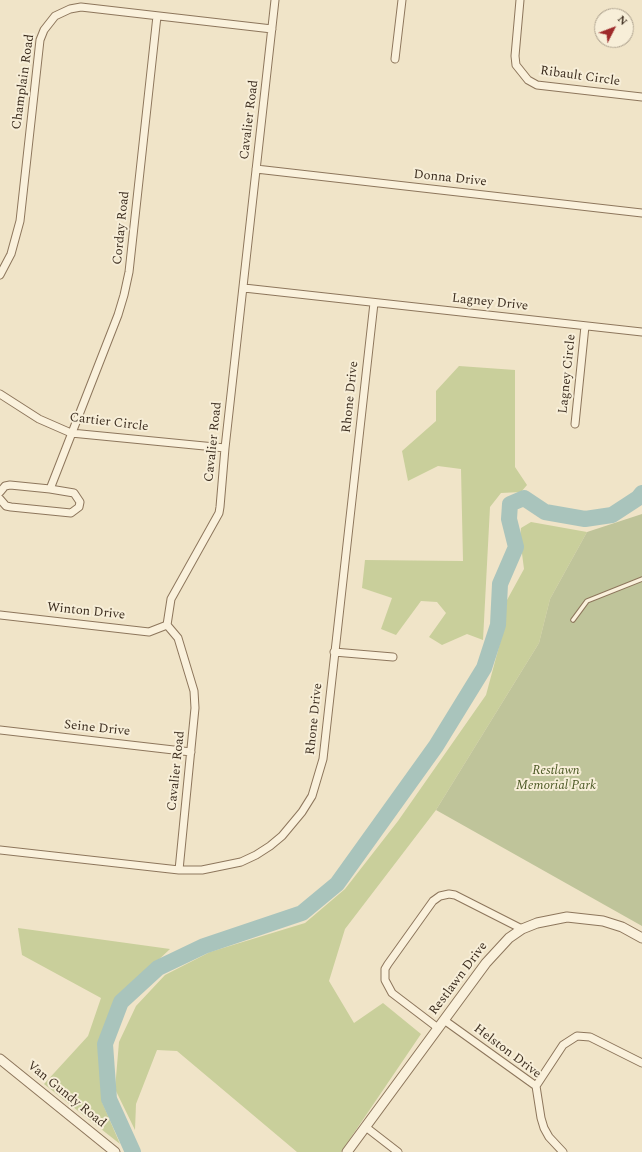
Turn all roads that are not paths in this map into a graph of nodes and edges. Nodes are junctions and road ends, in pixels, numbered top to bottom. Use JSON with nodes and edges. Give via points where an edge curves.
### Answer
{"nodes":[{"id":1,"x":275,"y":0,"type":"edge"},
{"id":2,"x":402,"y":0,"type":"edge"},
{"id":3,"x":520,"y":0,"type":"edge"},
{"id":4,"x":158,"y":16,"type":"junction"},
{"id":5,"x":272,"y":29,"type":"junction"},
{"id":6,"x":395,"y":59,"type":"dead end"},
{"id":7,"x":642,"y":97,"type":"edge"},
{"id":8,"x":256,"y":169,"type":"junction"},
{"id":9,"x":642,"y":213,"type":"edge"},
{"id":10,"x":0,"y":275,"type":"edge"},
{"id":11,"x":244,"y":288,"type":"junction"},
{"id":12,"x":374,"y":303,"type":"junction"},
{"id":13,"x":585,"y":326,"type":"junction"},
{"id":14,"x":642,"y":332,"type":"edge"},
{"id":15,"x":0,"y":394,"type":"edge"},
{"id":16,"x":575,"y":424,"type":"dead end"},
{"id":17,"x":71,"y":433,"type":"junction"},
{"id":18,"x":225,"y":448,"type":"junction"},
{"id":19,"x":50,"y":489,"type":"junction"},
{"id":20,"x":0,"y":492,"type":"edge"},
{"id":21,"x":0,"y":499,"type":"edge"},
{"id":22,"x":642,"y":579,"type":"edge"},
{"id":23,"x":0,"y":615,"type":"edge"},
{"id":24,"x":573,"y":620,"type":"dead end"},
{"id":25,"x":167,"y":625,"type":"junction"},
{"id":26,"x":334,"y":652,"type":"junction"},
{"id":27,"x":393,"y":657,"type":"dead end"},
{"id":28,"x":0,"y":730,"type":"edge"},
{"id":29,"x":191,"y":752,"type":"junction"},
{"id":30,"x":0,"y":850,"type":"edge"},
{"id":31,"x":179,"y":870,"type":"junction"},
{"id":32,"x":522,"y":929,"type":"junction"},
{"id":33,"x":642,"y":938,"type":"edge"},
{"id":34,"x":444,"y":1020,"type":"junction"},
{"id":35,"x":438,"y":1028,"type":"junction"},
{"id":36,"x":0,"y":1059,"type":"edge"},
{"id":37,"x":642,"y":1063,"type":"edge"},
{"id":38,"x":536,"y":1086,"type":"junction"},
{"id":39,"x":367,"y":1128,"type":"junction"},
{"id":40,"x":116,"y":1152,"type":"edge"},
{"id":41,"x":347,"y":1152,"type":"edge"},
{"id":42,"x":398,"y":1152,"type":"edge"},
{"id":43,"x":564,"y":1152,"type":"edge"}],
"edges":[{"from":1,"to":5,"type":"street","name":"Cavalier Road"},
{"from":2,"to":6,"type":"street"},
{"from":3,"to":7,"type":"street","name":"Ribault Circle","via":[[515,56],[516,64],[528,80],[537,85]]},
{"from":4,"to":5,"type":"street","name":"Champlain Road"},
{"from":4,"to":10,"type":"street","name":"Champlain Road","via":[[75,8],[55,16],[44,30],[40,40],[20,221],[11,254]]},
{"from":4,"to":17,"type":"street","name":"Corday Road","via":[[129,272],[118,315]]},
{"from":5,"to":8,"type":"street","name":"Cavalier Road"},
{"from":8,"to":9,"type":"street","name":"Donna Drive"},
{"from":8,"to":11,"type":"street","name":"Cavalier Road"},
{"from":11,"to":12,"type":"street","name":"Lagney Drive"},
{"from":11,"to":18,"type":"street","name":"Cavalier Road"},
{"from":12,"to":13,"type":"street","name":"Lagney Drive"},
{"from":12,"to":26,"type":"street","name":"Rhone Drive"},
{"from":13,"to":14,"type":"street","name":"Lagney Drive"},
{"from":13,"to":16,"type":"street","name":"Lagney Circle"},
{"from":15,"to":17,"type":"street","name":"Cartier Circle","via":[[39,419]]},
{"from":17,"to":18,"type":"street","name":"Cartier Circle"},
{"from":17,"to":19,"type":"street","name":"Corday Road"},
{"from":18,"to":25,"type":"street","name":"Cavalier Road","via":[[219,513],[171,599]]},
{"from":19,"to":20,"type":"street","via":[[10,485],[5,486]]},
{"from":19,"to":21,"type":"street","via":[[74,493],[78,497],[79,507],[71,513],[11,507],[6,506]]},
{"from":22,"to":24,"type":"lane","via":[[587,601]]},
{"from":23,"to":25,"type":"street","name":"Winton Drive","via":[[149,632]]},
{"from":25,"to":29,"type":"street","name":"Cavalier Road","via":[[178,638],[194,691]]},
{"from":26,"to":27,"type":"street"},
{"from":26,"to":31,"type":"street","name":"Rhone Drive","via":[[323,759],[314,790],[302,812],[270,846],[241,862],[202,870]]},
{"from":28,"to":29,"type":"street","name":"Seine Drive"},
{"from":29,"to":31,"type":"street","name":"Cavalier Road"},
{"from":30,"to":31,"type":"street","name":"Rhone Drive"},
{"from":32,"to":33,"type":"street","name":"Restlawn Drive","via":[[551,919],[584,917],[603,921]]},
{"from":32,"to":34,"type":"street","name":"Restlawn Drive","via":[[509,938],[486,963]]},
{"from":32,"to":35,"type":"street","via":[[455,895],[440,896],[433,901],[388,964],[385,969],[385,980],[392,993]]},
{"from":34,"to":35,"type":"street","name":"Restlawn Drive"},
{"from":34,"to":38,"type":"street","name":"Helston Drive"},
{"from":35,"to":39,"type":"street","name":"Restlawn Drive"},
{"from":36,"to":40,"type":"street","name":"Van Gundy Road"},
{"from":37,"to":38,"type":"street","via":[[590,1037],[577,1036],[564,1045]]},
{"from":38,"to":43,"type":"street","name":"Helston Drive","via":[[544,1128]]},
{"from":39,"to":41,"type":"street","name":"Restlawn Drive"},
{"from":39,"to":42,"type":"street"}]}
